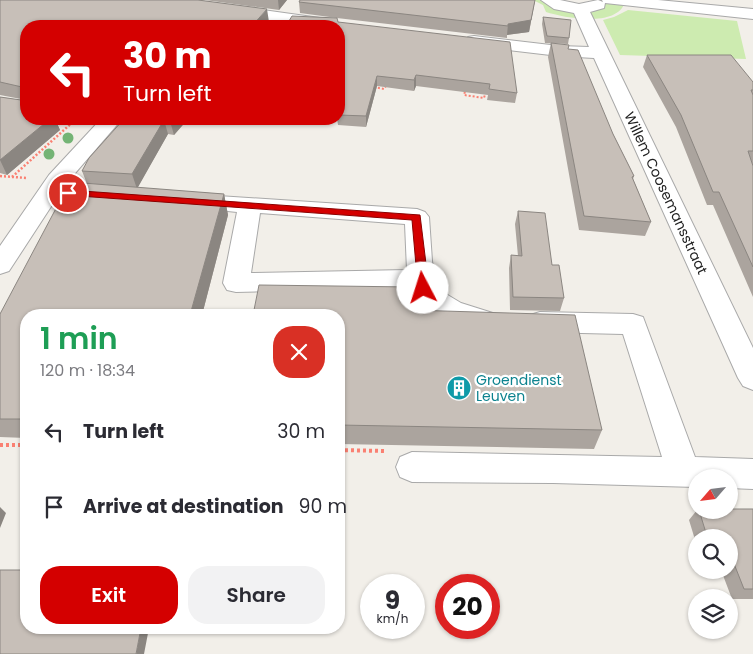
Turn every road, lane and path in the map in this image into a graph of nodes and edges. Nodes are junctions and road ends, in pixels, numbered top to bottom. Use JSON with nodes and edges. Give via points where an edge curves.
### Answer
{"nodes":[{"id":1,"x":158,"y":0,"type":"edge"},
{"id":2,"x":549,"y":0,"type":"edge"},
{"id":3,"x":602,"y":0,"type":"edge"},
{"id":4,"x":610,"y":0,"type":"edge"},
{"id":5,"x":580,"y":9,"type":"junction"},
{"id":6,"x":753,"y":14,"type":"edge"},
{"id":7,"x":274,"y":20,"type":"edge"},
{"id":8,"x":460,"y":40,"type":"edge"},
{"id":9,"x":497,"y":44,"type":"junction"},
{"id":10,"x":602,"y":53,"type":"junction"},
{"id":11,"x":388,"y":81,"type":"edge"},
{"id":12,"x":466,"y":86,"type":"edge"},
{"id":13,"x":369,"y":87,"type":"edge"},
{"id":14,"x":90,"y":125,"type":"edge"},
{"id":15,"x":93,"y":125,"type":"edge"},
{"id":16,"x":12,"y":177,"type":"dead end"},
{"id":17,"x":50,"y":192,"type":"junction"},
{"id":18,"x":123,"y":197,"type":"edge"},
{"id":19,"x":162,"y":200,"type":"edge"},
{"id":20,"x":250,"y":206,"type":"junction"},
{"id":21,"x":0,"y":264,"type":"edge"},
{"id":22,"x":422,"y":279,"type":"junction"},
{"id":23,"x":753,"y":378,"type":"edge"},
{"id":24,"x":0,"y":445,"type":"edge"},
{"id":25,"x":20,"y":445,"type":"edge"},
{"id":26,"x":345,"y":450,"type":"edge"},
{"id":27,"x":412,"y":467,"type":"joint"},
{"id":28,"x":683,"y":471,"type":"junction"},
{"id":29,"x":753,"y":474,"type":"edge"}],
"edges":[{"from":1,"to":7,"type":"street","via":[[215,15]]},
{"from":2,"to":5,"type":"street","via":[[559,6]]},
{"from":3,"to":5,"type":"street","via":[[600,4]]},
{"from":4,"to":6,"type":"street"},
{"from":5,"to":10,"type":"street","name":"Willem Coosemansstraat"},
{"from":8,"to":9,"type":"street"},
{"from":9,"to":10,"type":"street"},
{"from":9,"to":12,"type":"path","via":[[484,98],[464,95]]},
{"from":10,"to":23,"type":"street","name":"Willem Coosemansstraat"},
{"from":11,"to":13,"type":"path","via":[[384,89]]},
{"from":14,"to":16,"type":"path"},
{"from":15,"to":17,"type":"street"},
{"from":17,"to":18,"type":"street"},
{"from":17,"to":21,"type":"street"},
{"from":19,"to":20,"type":"street"},
{"from":20,"to":22,"type":"street","via":[[417,217]]},
{"from":20,"to":22,"type":"street","via":[[236,283]]},
{"from":22,"to":28,"type":"street","via":[[423,288],[438,304],[487,322],[633,324]]},
{"from":24,"to":25,"type":"path"},
{"from":26,"to":27,"type":"path","via":[[411,452]]},
{"from":27,"to":28,"type":"street"},
{"from":28,"to":29,"type":"street"}]}
